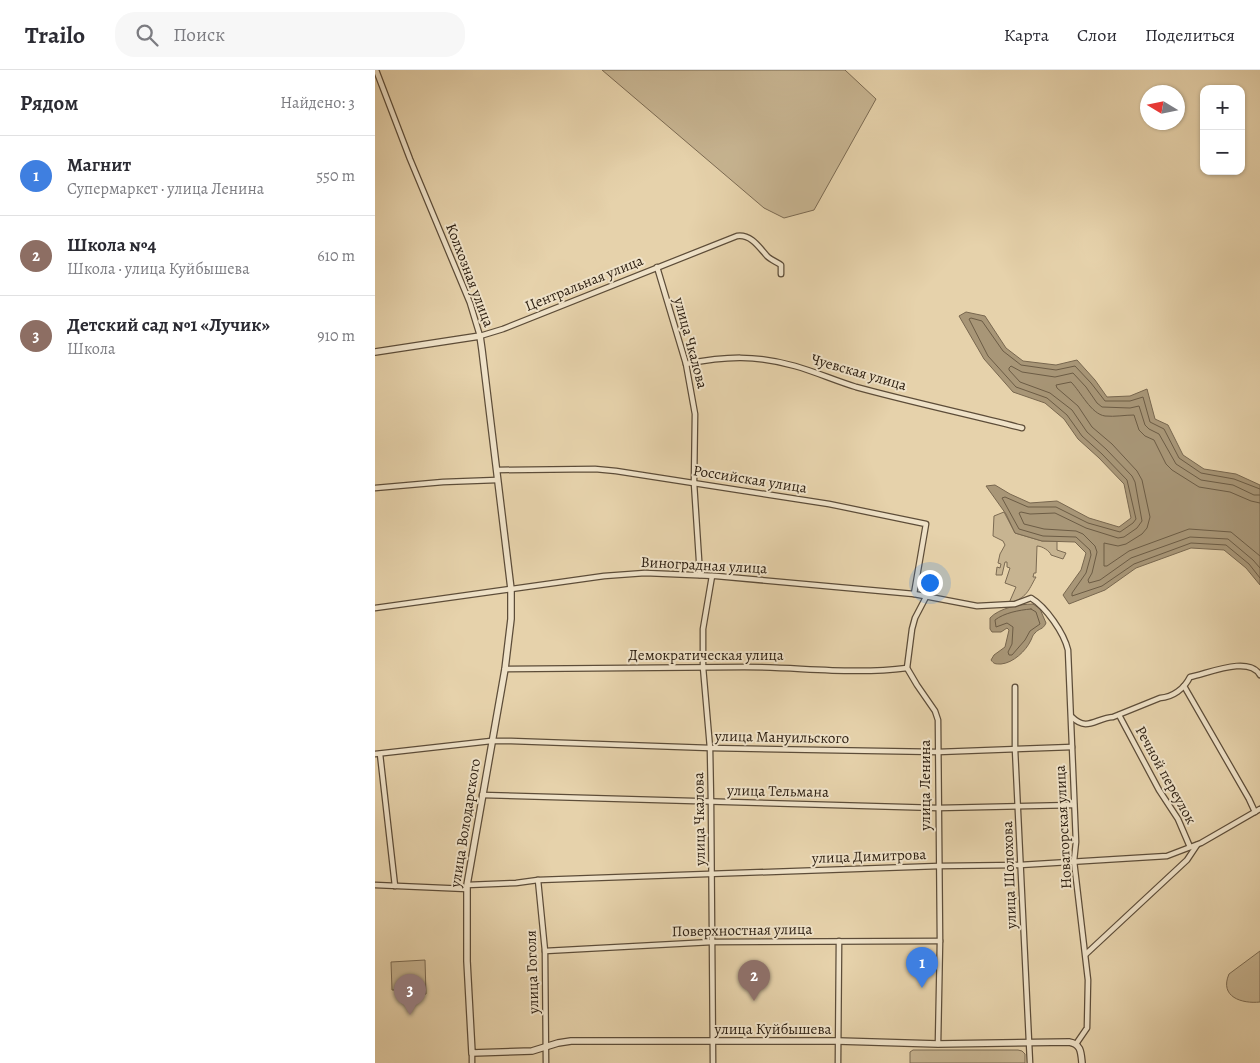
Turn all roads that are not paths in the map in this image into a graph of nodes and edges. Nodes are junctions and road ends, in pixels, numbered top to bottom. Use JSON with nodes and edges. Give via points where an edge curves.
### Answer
{"nodes":[{"id":1,"x":377,"y":70,"type":"edge"},
{"id":2,"x":657,"y":267,"type":"junction"},
{"id":3,"x":781,"y":274,"type":"dead end"},
{"id":4,"x":479,"y":336,"type":"junction"},
{"id":5,"x":375,"y":352,"type":"edge"},
{"id":6,"x":687,"y":364,"type":"junction"},
{"id":7,"x":1022,"y":428,"type":"dead end"},
{"id":8,"x":497,"y":470,"type":"junction"},
{"id":9,"x":497,"y":480,"type":"junction"},
{"id":10,"x":694,"y":483,"type":"junction"},
{"id":11,"x":375,"y":488,"type":"edge"},
{"id":12,"x":700,"y":576,"type":"junction"},
{"id":13,"x":712,"y":576,"type":"junction"},
{"id":14,"x":511,"y":589,"type":"junction"},
{"id":15,"x":915,"y":594,"type":"junction"},
{"id":16,"x":925,"y":597,"type":"junction"},
{"id":17,"x":1031,"y":598,"type":"joint"},
{"id":18,"x":375,"y":608,"type":"edge"},
{"id":19,"x":703,"y":667,"type":"junction"},
{"id":20,"x":907,"y":668,"type":"junction"},
{"id":21,"x":505,"y":669,"type":"junction"},
{"id":22,"x":1260,"y":675,"type":"edge"},
{"id":23,"x":1184,"y":686,"type":"junction"},
{"id":24,"x":1015,"y":687,"type":"dead end"},
{"id":25,"x":1119,"y":715,"type":"junction"},
{"id":26,"x":1072,"y":717,"type":"junction"},
{"id":27,"x":491,"y":742,"type":"junction"},
{"id":28,"x":1072,"y":747,"type":"junction"},
{"id":29,"x":710,"y":748,"type":"junction"},
{"id":30,"x":1015,"y":749,"type":"junction"},
{"id":31,"x":938,"y":752,"type":"junction"},
{"id":32,"x":377,"y":754,"type":"edge"},
{"id":33,"x":482,"y":795,"type":"junction"},
{"id":34,"x":711,"y":802,"type":"junction"},
{"id":35,"x":1074,"y":805,"type":"junction"},
{"id":36,"x":1019,"y":806,"type":"junction"},
{"id":37,"x":938,"y":808,"type":"junction"},
{"id":38,"x":1260,"y":809,"type":"edge"},
{"id":39,"x":1255,"y":812,"type":"junction"},
{"id":40,"x":1197,"y":844,"type":"junction"},
{"id":41,"x":1190,"y":847,"type":"junction"},
{"id":42,"x":1074,"y":862,"type":"junction"},
{"id":43,"x":1021,"y":865,"type":"junction"},
{"id":44,"x":939,"y":866,"type":"junction"},
{"id":45,"x":712,"y":874,"type":"junction"},
{"id":46,"x":538,"y":880,"type":"junction"},
{"id":47,"x":375,"y":885,"type":"edge"},
{"id":48,"x":395,"y":886,"type":"junction"},
{"id":49,"x":467,"y":887,"type":"junction"},
{"id":50,"x":839,"y":941,"type":"junction"},
{"id":51,"x":940,"y":941,"type":"junction"},
{"id":52,"x":712,"y":942,"type":"junction"},
{"id":53,"x":545,"y":951,"type":"junction"},
{"id":54,"x":1086,"y":954,"type":"junction"},
{"id":55,"x":838,"y":1041,"type":"junction"},
{"id":56,"x":713,"y":1042,"type":"junction"},
{"id":57,"x":1029,"y":1043,"type":"junction"},
{"id":58,"x":938,"y":1044,"type":"junction"},
{"id":59,"x":1076,"y":1044,"type":"junction"},
{"id":60,"x":546,"y":1048,"type":"junction"},
{"id":61,"x":472,"y":1053,"type":"junction"},
{"id":62,"x":472,"y":1063,"type":"edge"},
{"id":63,"x":546,"y":1063,"type":"edge"},
{"id":64,"x":713,"y":1063,"type":"edge"},
{"id":65,"x":838,"y":1063,"type":"edge"},
{"id":66,"x":1030,"y":1063,"type":"edge"},
{"id":67,"x":1082,"y":1063,"type":"edge"}],
"edges":[{"from":1,"to":4,"type":"street","name":"Колхозная улица","via":[[470,303]]},
{"from":2,"to":3,"type":"street","name":"Центральная улица","via":[[741,236],[759,245],[781,265]]},
{"from":2,"to":4,"type":"street","name":"Центральная улица"},
{"from":2,"to":6,"type":"street","name":"улица Чкалова"},
{"from":4,"to":5,"type":"street","name":"Центральная улица"},
{"from":4,"to":8,"type":"street","name":"Колхозная улица"},
{"from":6,"to":7,"type":"street","name":"Чуевская улица","via":[[716,358],[748,357],[772,361],[855,386]]},
{"from":6,"to":10,"type":"street","name":"улица Чкалова","via":[[695,414]]},
{"from":8,"to":9,"type":"street","name":"Колхозная улица"},
{"from":8,"to":10,"type":"street","name":"Российская улица","via":[[595,469]]},
{"from":9,"to":11,"type":"street"},
{"from":9,"to":14,"type":"street","name":"Колхозная улица"},
{"from":10,"to":12,"type":"street","name":"улица Чкалова"},
{"from":10,"to":15,"type":"street","name":"Российская улица","via":[[829,504],[926,524]]},
{"from":12,"to":13,"type":"street","name":"Виноградная улица"},
{"from":12,"to":14,"type":"street","name":"Виноградная улица","via":[[645,573]]},
{"from":13,"to":15,"type":"street","name":"Виноградная улица"},
{"from":13,"to":19,"type":"street","name":"улица Чкалова","via":[[703,629]]},
{"from":14,"to":18,"type":"street","name":"Виноградная улица"},
{"from":14,"to":21,"type":"street","name":"улица Володарского"},
{"from":15,"to":16,"type":"street","name":"Виноградная улица"},
{"from":16,"to":17,"type":"street","name":"Виноградная улица","via":[[977,606],[1015,604]]},
{"from":16,"to":20,"type":"street","via":[[912,629]]},
{"from":17,"to":26,"type":"street","name":"Новаторская улица","via":[[1037,601],[1066,639]]},
{"from":19,"to":20,"type":"street","name":"Демократическая улица","via":[[848,672]]},
{"from":19,"to":21,"type":"street","name":"Демократическая улица"},
{"from":19,"to":29,"type":"street","name":"улица Чкалова"},
{"from":20,"to":31,"type":"street","name":"улица Ленина","via":[[935,711]]},
{"from":21,"to":27,"type":"street","name":"улица Володарского"},
{"from":22,"to":23,"type":"street","via":[[1249,666],[1227,667],[1190,677]]},
{"from":23,"to":25,"type":"street","via":[[1168,697]]},
{"from":23,"to":39,"type":"street"},
{"from":24,"to":30,"type":"street","name":"улица Шолохова"},
{"from":25,"to":26,"type":"street","via":[[1091,724],[1078,723]]},
{"from":25,"to":41,"type":"street","name":"Речной переулок","via":[[1178,819]]},
{"from":26,"to":28,"type":"street","name":"Новаторская улица"},
{"from":27,"to":29,"type":"street","name":"улица Мануильского"},
{"from":27,"to":32,"type":"street","name":"улица Мануильского"},
{"from":27,"to":33,"type":"street","name":"улица Володарского"},
{"from":28,"to":30,"type":"street","name":"улица Мануильского"},
{"from":28,"to":35,"type":"street","name":"Новаторская улица"},
{"from":29,"to":31,"type":"street","name":"улица Мануильского"},
{"from":29,"to":34,"type":"street","name":"улица Чкалова"},
{"from":30,"to":31,"type":"street","name":"улица Мануильского"},
{"from":30,"to":36,"type":"street","name":"улица Шолохова"},
{"from":31,"to":37,"type":"street","name":"улица Ленина"},
{"from":32,"to":48,"type":"street"},
{"from":33,"to":34,"type":"street","name":"улица Тельмана"},
{"from":33,"to":49,"type":"street","name":"улица Володарского"},
{"from":34,"to":37,"type":"street","name":"улица Тельмана"},
{"from":34,"to":45,"type":"street","name":"улица Чкалова"},
{"from":35,"to":36,"type":"street","name":"улица Тельмана"},
{"from":35,"to":42,"type":"street","name":"Новаторская улица"},
{"from":36,"to":37,"type":"street","name":"улица Тельмана"},
{"from":36,"to":43,"type":"street","name":"улица Шолохова"},
{"from":37,"to":44,"type":"street","name":"улица Ленина"},
{"from":38,"to":39,"type":"street","name":"улица Димитрова"},
{"from":39,"to":40,"type":"street","name":"улица Димитрова"},
{"from":40,"to":41,"type":"street","name":"улица Димитрова"},
{"from":40,"to":54,"type":"street","via":[[1187,860]]},
{"from":41,"to":42,"type":"street","name":"улица Димитрова","via":[[1167,856]]},
{"from":42,"to":43,"type":"street","name":"улица Димитрова"},
{"from":42,"to":54,"type":"street","name":"Новаторская улица"},
{"from":43,"to":44,"type":"street","name":"улица Димитрова"},
{"from":43,"to":57,"type":"street","name":"улица Шолохова"},
{"from":44,"to":45,"type":"street","name":"улица Димитрова"},
{"from":44,"to":51,"type":"street","name":"улица Ленина"},
{"from":45,"to":46,"type":"street","name":"улица Димитрова"},
{"from":45,"to":52,"type":"street","name":"улица Чкалова"},
{"from":46,"to":49,"type":"street","name":"улица Димитрова"},
{"from":46,"to":53,"type":"street","name":"улица Гоголя"},
{"from":47,"to":48,"type":"street","name":"улица Димитрова"},
{"from":48,"to":49,"type":"street","name":"улица Димитрова"},
{"from":49,"to":61,"type":"street","name":"улица Володарского"},
{"from":50,"to":51,"type":"street","name":"Поверхностная улица"},
{"from":50,"to":52,"type":"street","name":"Поверхностная улица"},
{"from":50,"to":55,"type":"street"},
{"from":51,"to":58,"type":"street","name":"улица Ленина"},
{"from":52,"to":53,"type":"street","name":"Поверхностная улица"},
{"from":52,"to":56,"type":"street","name":"улица Чкалова"},
{"from":53,"to":60,"type":"street","name":"улица Гоголя"},
{"from":54,"to":59,"type":"street","name":"Новаторская улица","via":[[1088,1023],[1085,1034]]},
{"from":55,"to":56,"type":"street","name":"улица Куйбышева"},
{"from":55,"to":58,"type":"street","name":"улица Куйбышева"},
{"from":55,"to":65,"type":"street"},
{"from":56,"to":60,"type":"street","name":"улица Куйбышева","via":[[571,1041]]},
{"from":56,"to":64,"type":"street","name":"улица Чкалова"},
{"from":57,"to":58,"type":"street","name":"улица Куйбышева"},
{"from":57,"to":59,"type":"street","name":"улица Куйбышева"},
{"from":57,"to":66,"type":"street","name":"улица Шолохова"},
{"from":59,"to":67,"type":"street","via":[[1081,1050]]},
{"from":60,"to":61,"type":"street","name":"улица Куйбышева"},
{"from":60,"to":63,"type":"street","name":"улица Гоголя"},
{"from":61,"to":62,"type":"street","name":"улица Володарского"}]}
